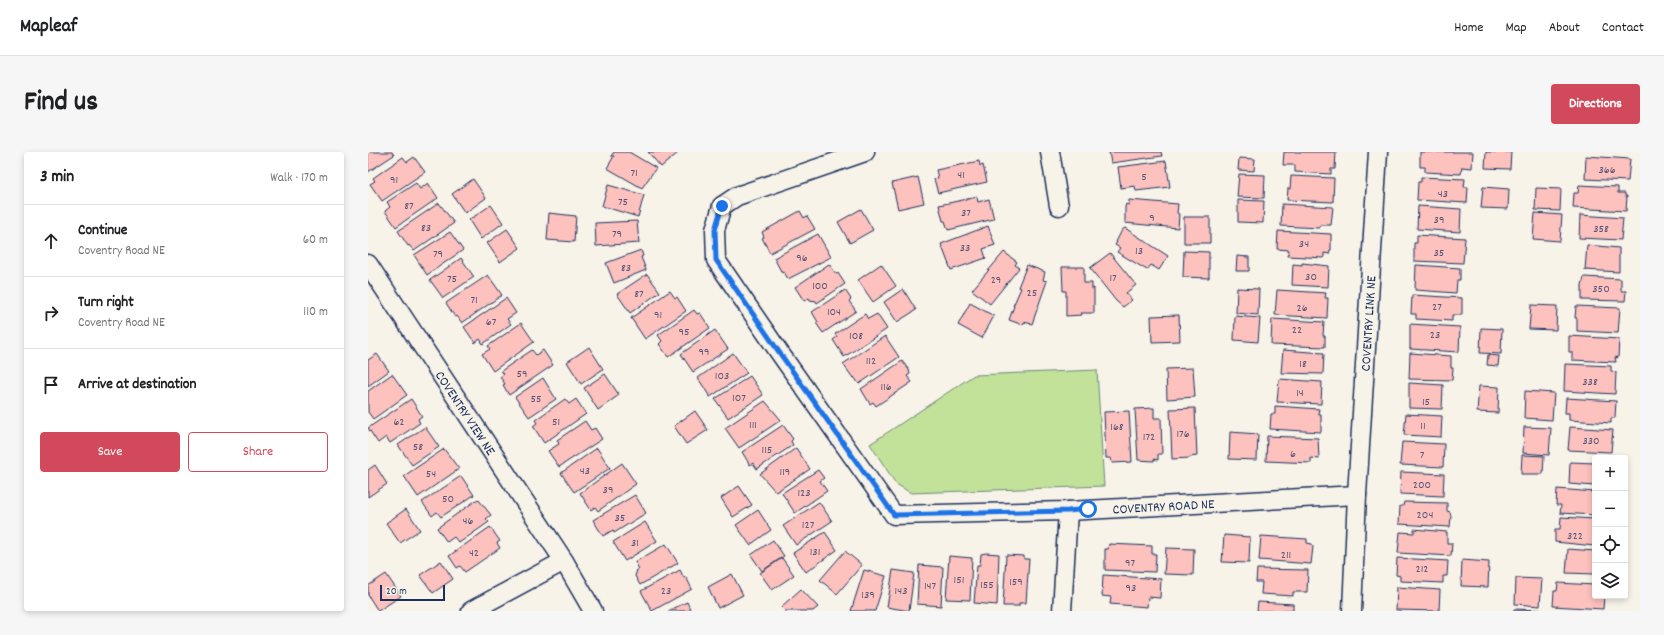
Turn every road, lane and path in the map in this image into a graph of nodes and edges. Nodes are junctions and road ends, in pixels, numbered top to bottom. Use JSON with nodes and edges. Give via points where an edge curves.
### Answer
{"nodes":[{"id":1,"x":865,"y":152,"type":"edge"},
{"id":2,"x":1050,"y":152,"type":"edge"},
{"id":3,"x":1378,"y":152,"type":"edge"},
{"id":4,"x":1059,"y":206,"type":"dead end"},
{"id":5,"x":368,"y":264,"type":"edge"},
{"id":6,"x":1357,"y":495,"type":"junction"},
{"id":7,"x":1068,"y":511,"type":"junction"},
{"id":8,"x":564,"y":561,"type":"junction"},
{"id":9,"x":471,"y":611,"type":"edge"},
{"id":10,"x":594,"y":611,"type":"edge"},
{"id":11,"x":1062,"y":611,"type":"edge"},
{"id":12,"x":1352,"y":611,"type":"edge"}],
"edges":[{"from":1,"to":7,"type":"street","name":"COVENTRY ROAD NE","via":[[738,196],[722,206],[715,230],[716,260],[894,515]]},
{"from":2,"to":4,"type":"street"},
{"from":3,"to":6,"type":"street","name":"COVENTRY LINK NE"},
{"from":5,"to":8,"type":"street","name":"COVENTRY VIEW NE"},
{"from":6,"to":7,"type":"street","name":"COVENTRY ROAD NE"},
{"from":6,"to":12,"type":"street"},
{"from":7,"to":11,"type":"street"},
{"from":8,"to":9,"type":"street"},
{"from":8,"to":10,"type":"street","name":"COVENTRY VIEW NE"}]}
